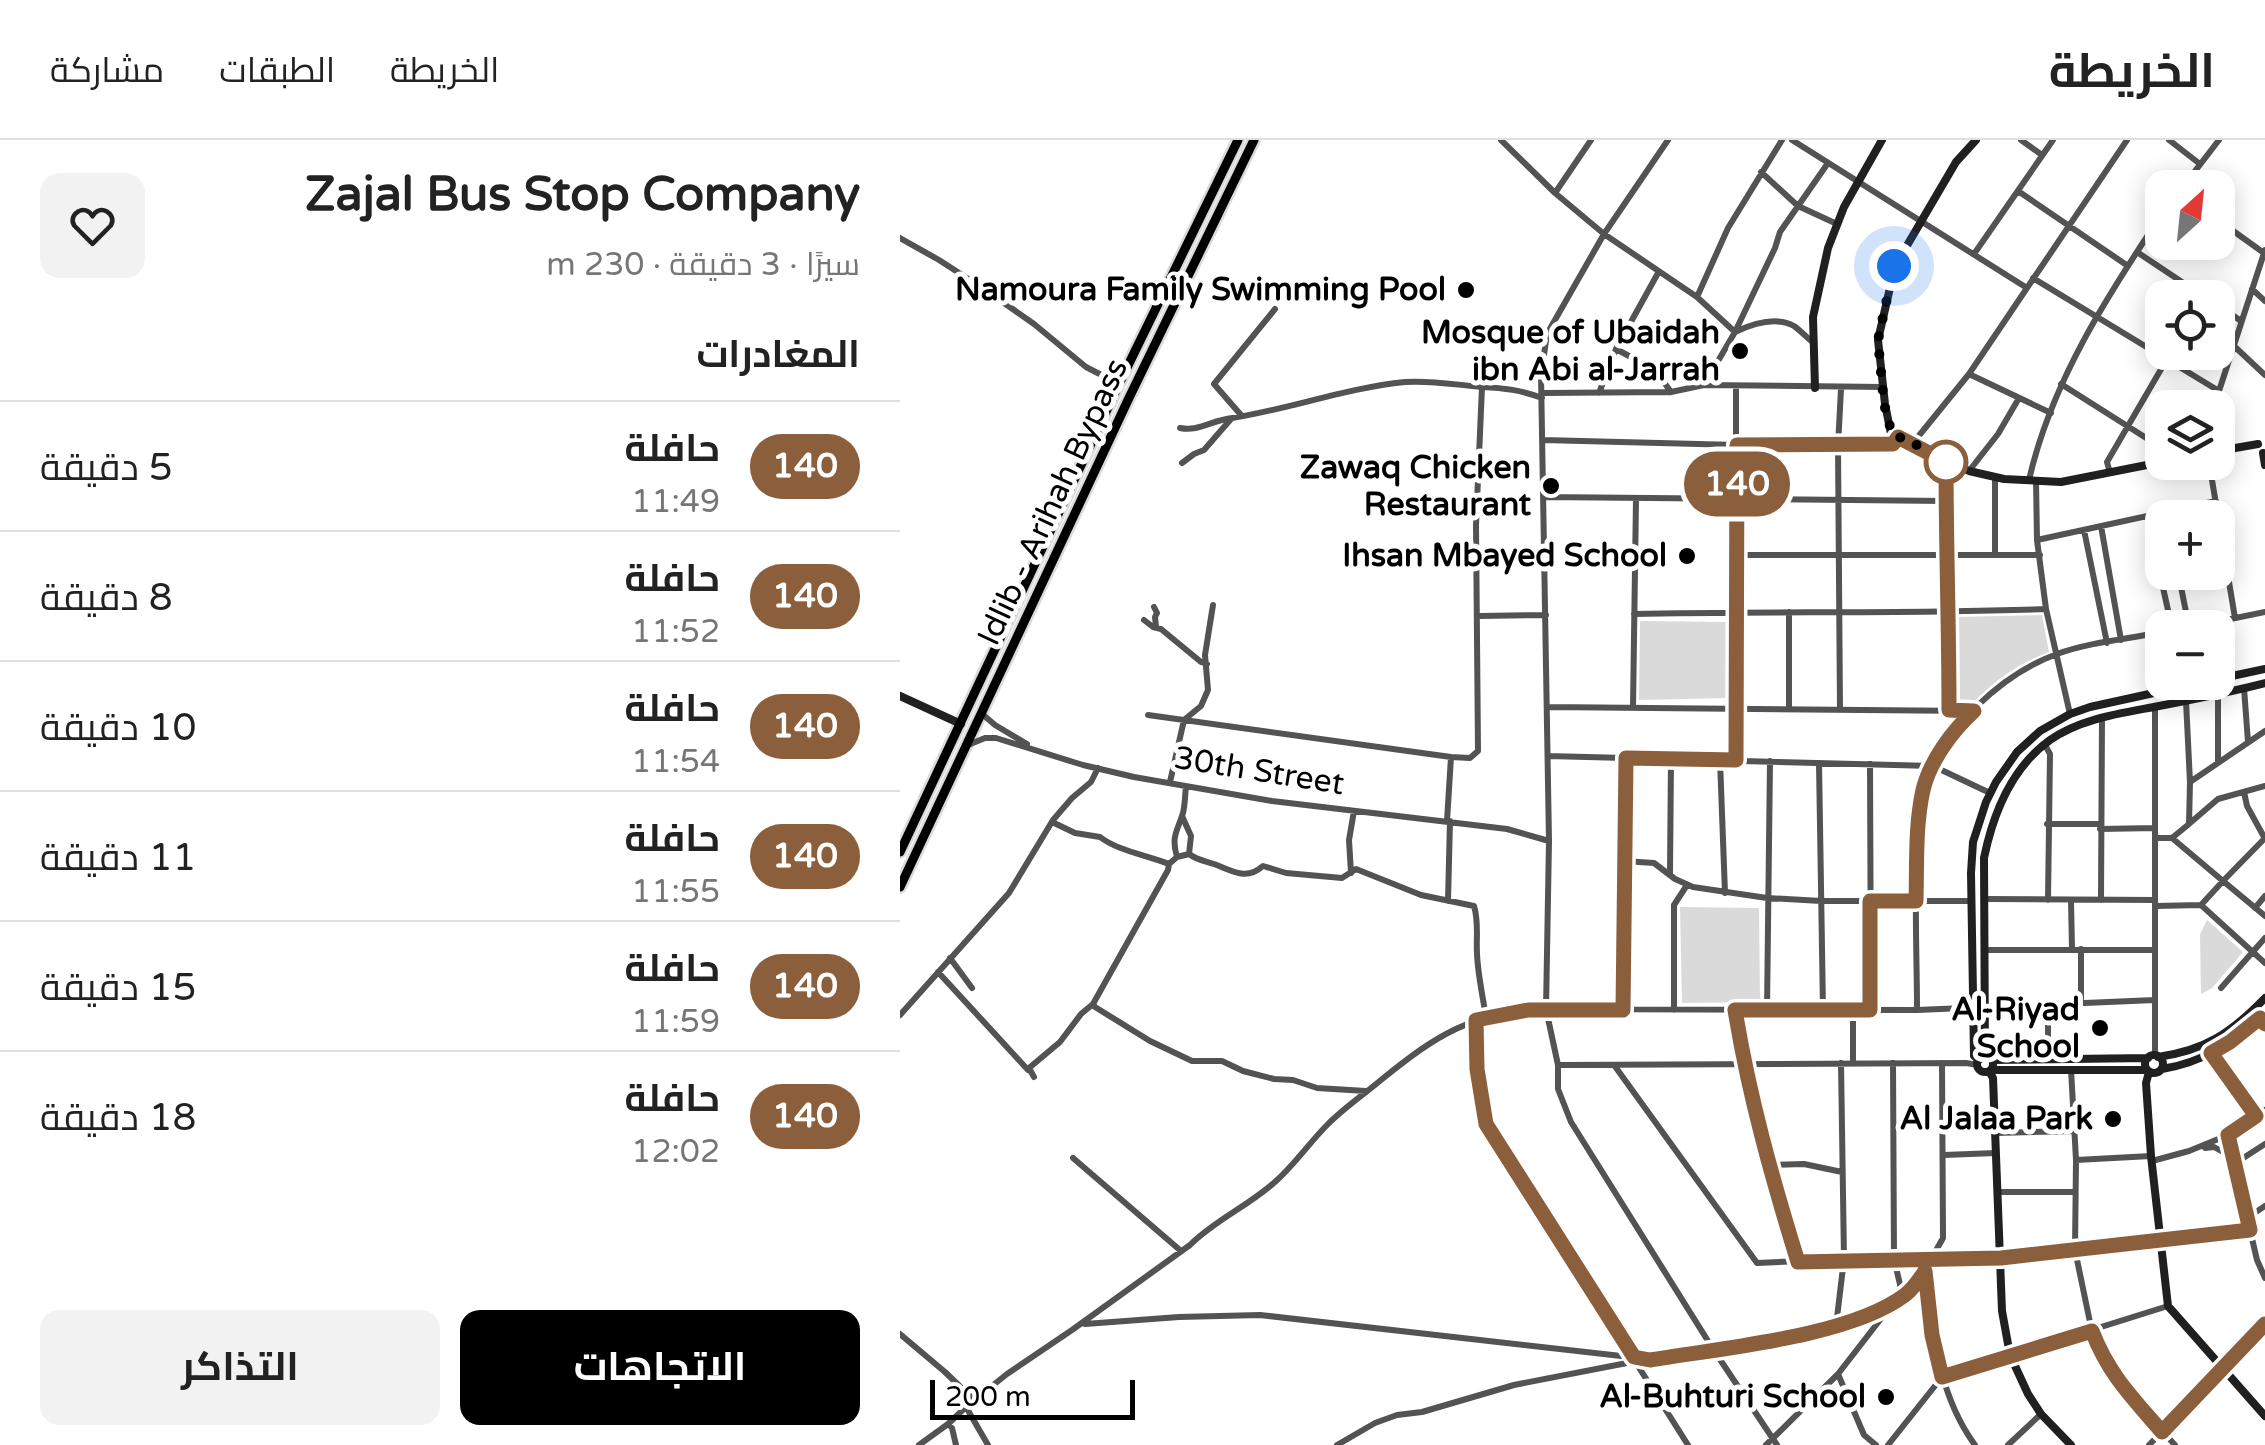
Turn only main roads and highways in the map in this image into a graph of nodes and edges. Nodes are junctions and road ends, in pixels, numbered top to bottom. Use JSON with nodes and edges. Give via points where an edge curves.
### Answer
{"nodes":[{"id":1,"x":1238,"y":140,"type":"edge"},
{"id":2,"x":1254,"y":140,"type":"edge"},
{"id":3,"x":932,"y":784,"type":"junction"},
{"id":4,"x":944,"y":790,"type":"junction"},
{"id":5,"x":900,"y":852,"type":"edge"},
{"id":6,"x":900,"y":886,"type":"edge"}],
"edges":[{"from":1,"to":3,"type":"main road","name":"Idlib - Arihah Bypass"},
{"from":2,"to":4,"type":"main road","name":"Idlib - Arihah Bypass"},
{"from":3,"to":4,"type":"main road"},
{"from":3,"to":5,"type":"main road","name":"Idlib - Arihah Bypass"},
{"from":4,"to":6,"type":"main road","name":"Idlib - Arihah Bypass"}]}
